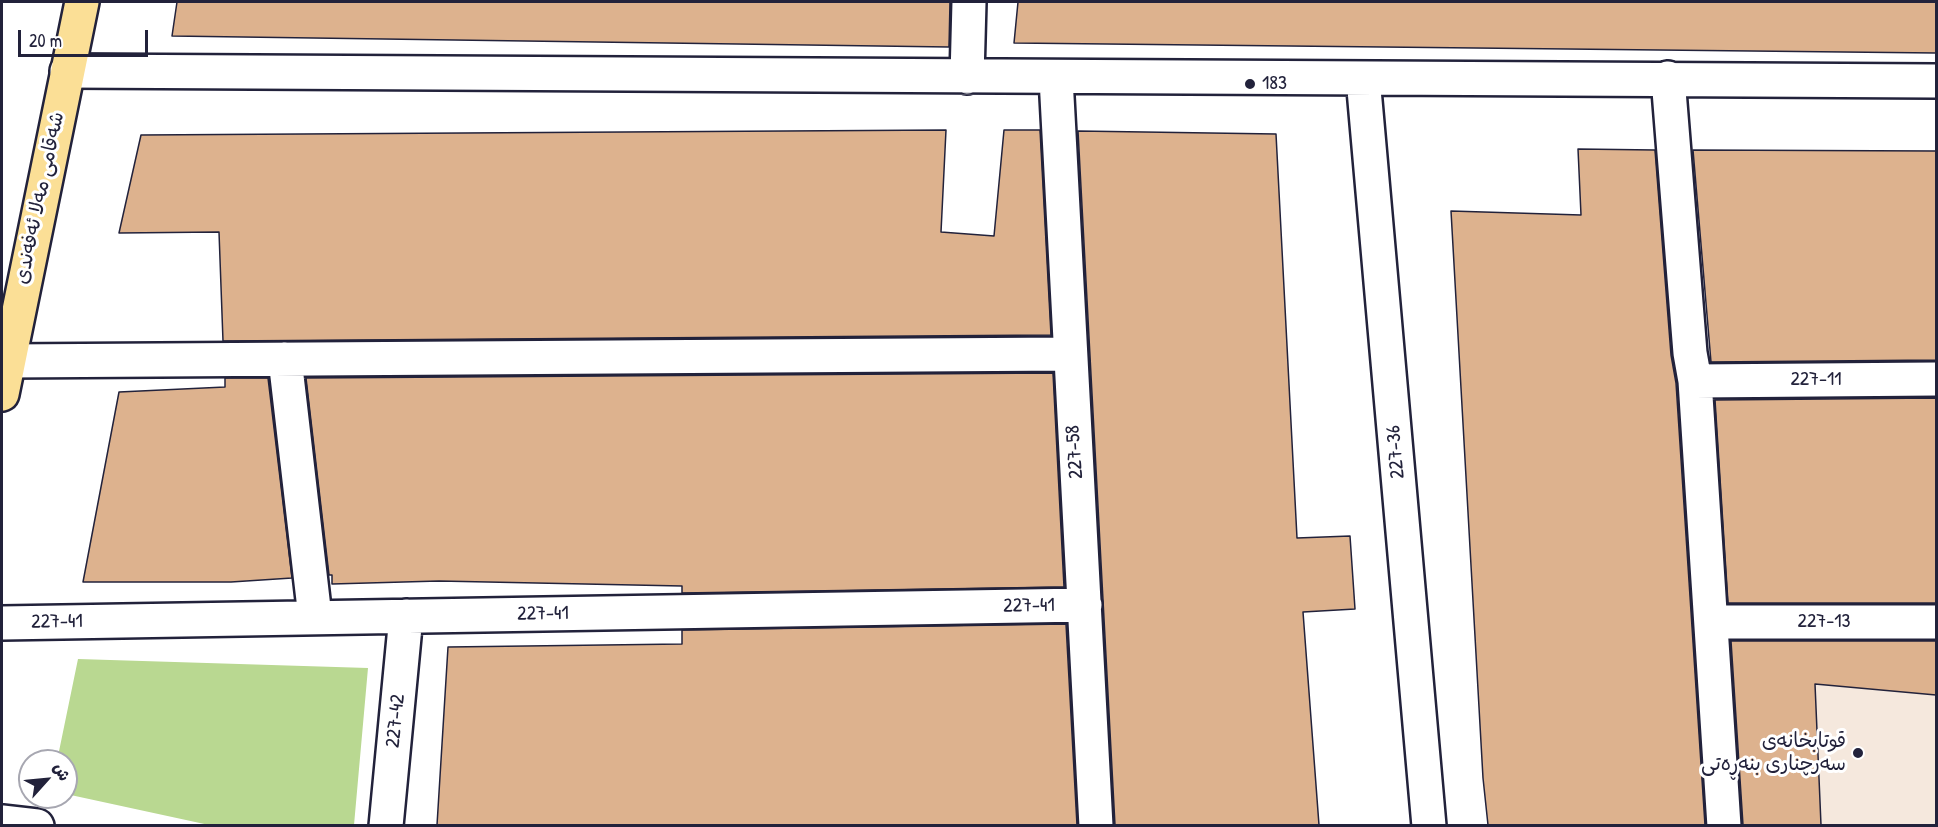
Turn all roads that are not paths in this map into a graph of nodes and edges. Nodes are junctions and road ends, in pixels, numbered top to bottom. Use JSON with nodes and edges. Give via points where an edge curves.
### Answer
{"nodes":[{"id":1,"x":82,"y":2,"type":"edge"},
{"id":2,"x":969,"y":2,"type":"edge"},
{"id":3,"x":67,"y":71,"type":"junction"},
{"id":4,"x":967,"y":77,"type":"junction"},
{"id":5,"x":1056,"y":78,"type":"junction"},
{"id":6,"x":1363,"y":78,"type":"junction"},
{"id":7,"x":1668,"y":78,"type":"junction"},
{"id":8,"x":1936,"y":81,"type":"edge"},
{"id":9,"x":1069,"y":354,"type":"junction"},
{"id":10,"x":285,"y":359,"type":"junction"},
{"id":11,"x":7,"y":361,"type":"junction"},
{"id":12,"x":1936,"y":379,"type":"edge"},
{"id":13,"x":1695,"y":381,"type":"junction"},
{"id":14,"x":2,"y":394,"type":"edge"},
{"id":15,"x":1085,"y":605,"type":"junction"},
{"id":16,"x":406,"y":616,"type":"junction"},
{"id":17,"x":315,"y":617,"type":"junction"},
{"id":18,"x":1711,"y":622,"type":"junction"},
{"id":19,"x":1936,"y":622,"type":"edge"},
{"id":20,"x":2,"y":623,"type":"edge"},
{"id":21,"x":2,"y":822,"type":"edge"},
{"id":22,"x":37,"y":825,"type":"edge"},
{"id":23,"x":386,"y":825,"type":"edge"},
{"id":24,"x":1096,"y":825,"type":"edge"},
{"id":25,"x":1429,"y":825,"type":"edge"},
{"id":26,"x":1724,"y":825,"type":"edge"}],
"edges":[{"from":1,"to":3,"type":"main road","name":"شەقامی مەلا ئەفەندی"},
{"from":2,"to":4,"type":"street"},
{"from":3,"to":4,"type":"street"},
{"from":3,"to":11,"type":"main road","name":"شەقامی مەلا ئەفەندی"},
{"from":4,"to":5,"type":"street"},
{"from":5,"to":6,"type":"street"},
{"from":5,"to":9,"type":"street","name":"227-58"},
{"from":6,"to":7,"type":"street"},
{"from":6,"to":25,"type":"street","name":"227-36"},
{"from":7,"to":8,"type":"street"},
{"from":7,"to":13,"type":"street"},
{"from":9,"to":10,"type":"street"},
{"from":9,"to":15,"type":"street","name":"227-58"},
{"from":10,"to":11,"type":"street"},
{"from":10,"to":17,"type":"street"},
{"from":11,"to":14,"type":"main road","name":"شەقامی مەلا ئەفەندی"},
{"from":12,"to":13,"type":"street","name":"227-11"},
{"from":13,"to":18,"type":"street"},
{"from":15,"to":16,"type":"street","name":"227-41"},
{"from":15,"to":24,"type":"street","name":"227-58"},
{"from":16,"to":17,"type":"street","name":"227-41"},
{"from":16,"to":23,"type":"street","name":"227-42"},
{"from":17,"to":20,"type":"street","name":"227-41"},
{"from":18,"to":19,"type":"street","name":"227-13"},
{"from":18,"to":26,"type":"street"},
{"from":21,"to":22,"type":"street"}]}
